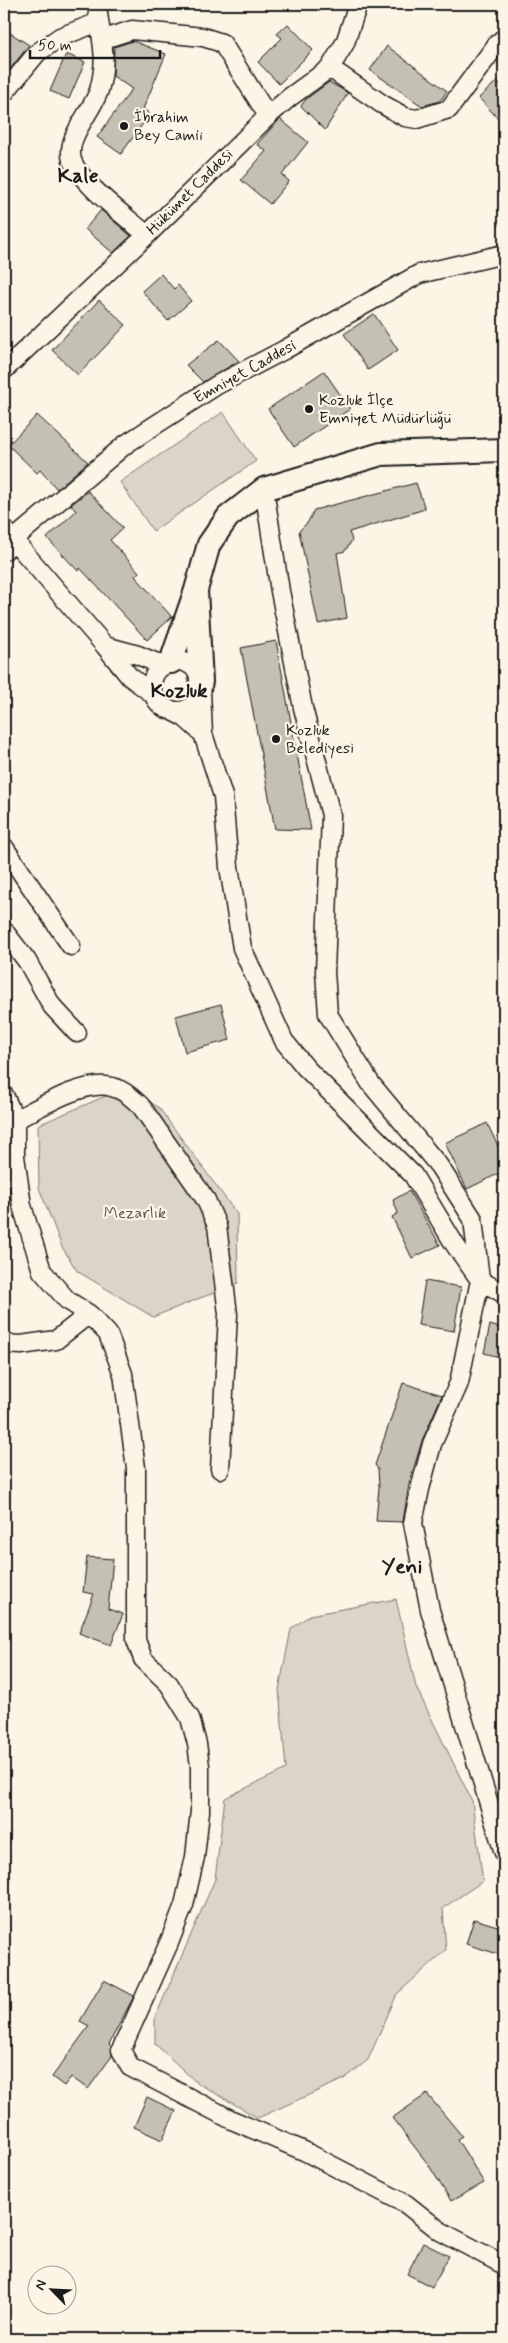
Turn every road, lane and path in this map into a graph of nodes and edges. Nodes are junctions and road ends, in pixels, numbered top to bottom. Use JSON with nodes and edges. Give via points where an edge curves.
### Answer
{"nodes":[{"id":1,"x":97,"y":4,"type":"edge"},
{"id":2,"x":358,"y":4,"type":"edge"},
{"id":3,"x":101,"y":30,"type":"junction"},
{"id":4,"x":504,"y":38,"type":"edge"},
{"id":5,"x":330,"y":68,"type":"junction"},
{"id":6,"x":4,"y":93,"type":"edge"},
{"id":7,"x":268,"y":116,"type":"junction"},
{"id":8,"x":147,"y":235,"type":"junction"},
{"id":9,"x":504,"y":254,"type":"edge"},
{"id":10,"x":4,"y":370,"type":"edge"},
{"id":11,"x":504,"y":450,"type":"edge"},
{"id":12,"x":264,"y":489,"type":"junction"},
{"id":13,"x":7,"y":540,"type":"edge"},
{"id":14,"x":196,"y":590,"type":"junction"},
{"id":15,"x":105,"y":646,"type":"junction"},
{"id":16,"x":167,"y":664,"type":"junction"},
{"id":17,"x":201,"y":686,"type":"junction"},
{"id":18,"x":154,"y":695,"type":"junction"},
{"id":19,"x":172,"y":711,"type":"junction"},
{"id":20,"x":203,"y":734,"type":"junction"},
{"id":21,"x":4,"y":847,"type":"edge"},
{"id":22,"x":4,"y":931,"type":"edge"},
{"id":23,"x":71,"y":946,"type":"dead end"},
{"id":24,"x":77,"y":1033,"type":"dead end"},
{"id":25,"x":4,"y":1095,"type":"edge"},
{"id":26,"x":14,"y":1120,"type":"junction"},
{"id":27,"x":480,"y":1280,"type":"junction"},
{"id":28,"x":504,"y":1294,"type":"edge"},
{"id":29,"x":89,"y":1314,"type":"junction"},
{"id":30,"x":4,"y":1344,"type":"edge"},
{"id":31,"x":220,"y":1470,"type":"dead end"},
{"id":32,"x":504,"y":1853,"type":"edge"},
{"id":33,"x":504,"y":2265,"type":"edge"}],
"edges":[{"from":1,"to":3,"type":"street"},
{"from":2,"to":5,"type":"street","name":"Hükümet Caddesi","via":[[345,43]]},
{"from":3,"to":6,"type":"street","via":[[60,37],[37,53]]},
{"from":3,"to":7,"type":"street","via":[[203,37],[222,43]]},
{"from":3,"to":8,"type":"street","via":[[104,56],[98,91],[73,139],[72,160],[91,186]]},
{"from":4,"to":5,"type":"street","via":[[449,109],[417,120],[382,104]]},
{"from":5,"to":7,"type":"street","name":"Hükümet Caddesi"},
{"from":7,"to":8,"type":"street","name":"Hükümet Caddesi"},
{"from":8,"to":10,"type":"street","name":"Hükümet Caddesi"},
{"from":9,"to":13,"type":"street","name":"Emniyet Caddesi","via":[[419,274],[284,350],[216,384],[126,444]]},
{"from":11,"to":12,"type":"main road","via":[[381,454]]},
{"from":12,"to":14,"type":"main road","via":[[228,517],[209,544]]},
{"from":12,"to":27,"type":"street","via":[[280,591],[331,815],[325,972],[328,1014],[371,1084],[439,1166],[473,1219]]},
{"from":13,"to":15,"type":"street"},
{"from":14,"to":16,"type":"main road"},
{"from":14,"to":17,"type":"main road"},
{"from":15,"to":16,"type":"street"},
{"from":15,"to":18,"type":"street","via":[[129,676]]},
{"from":16,"to":17,"type":"street","via":[[179,662],[193,668]]},
{"from":16,"to":18,"type":"street","via":[[153,678]]},
{"from":17,"to":19,"type":"street","via":[[194,704]]},
{"from":17,"to":20,"type":"street"},
{"from":18,"to":19,"type":"street","via":[[158,702]]},
{"from":19,"to":20,"type":"street"},
{"from":20,"to":27,"type":"street","via":[[223,796],[242,948],[284,1041],[306,1068],[413,1175]]},
{"from":21,"to":23,"type":"street"},
{"from":22,"to":24,"type":"street","via":[[27,960],[52,1006]]},
{"from":25,"to":26,"type":"street"},
{"from":26,"to":29,"type":"street","via":[[22,1206],[42,1271],[67,1300]]},
{"from":26,"to":31,"type":"street","via":[[75,1091],[102,1086],[127,1093],[141,1106],[206,1200],[217,1226],[228,1314]]},
{"from":27,"to":28,"type":"street"},
{"from":27,"to":32,"type":"street","via":[[459,1383],[432,1444],[414,1523],[430,1610]]},
{"from":29,"to":30,"type":"street","via":[[56,1340]]},
{"from":29,"to":33,"type":"street","via":[[108,1334],[123,1374],[130,1419],[136,1468],[138,1650],[184,1706],[194,1731],[200,1774],[200,1810],[190,1882],[177,1925],[121,2050],[125,2060],[130,2067],[172,2090],[304,2151],[406,2204],[440,2231]]}]}
